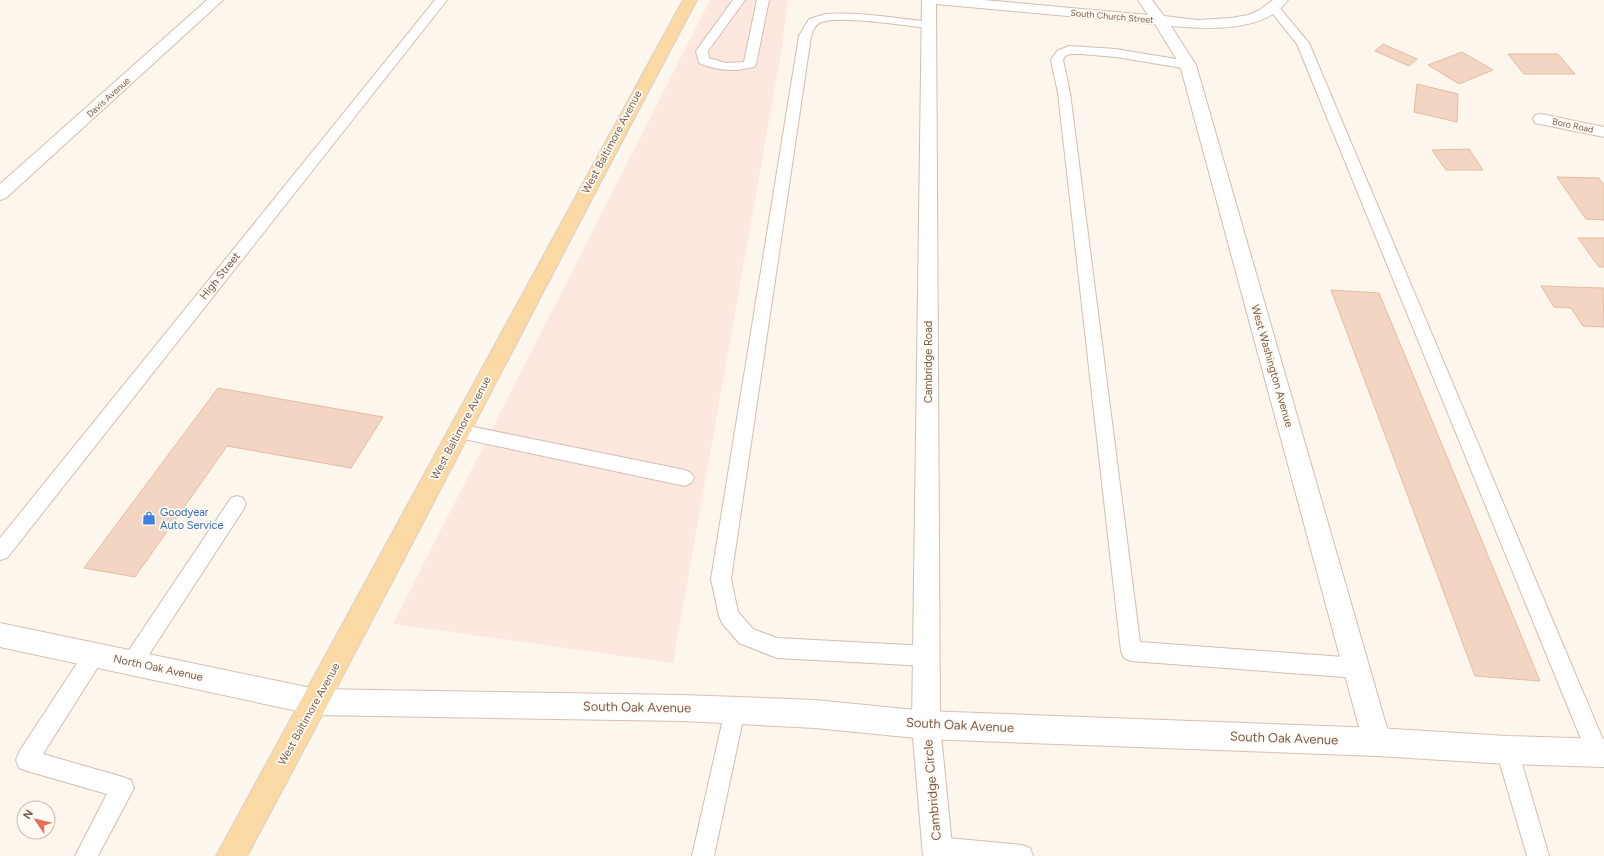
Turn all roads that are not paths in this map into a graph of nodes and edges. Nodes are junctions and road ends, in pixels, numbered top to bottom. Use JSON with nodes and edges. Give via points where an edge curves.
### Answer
{"nodes":[{"id":1,"x":216,"y":0,"type":"edge"},
{"id":2,"x":441,"y":0,"type":"edge"},
{"id":3,"x":690,"y":0,"type":"edge"},
{"id":4,"x":740,"y":0,"type":"edge"},
{"id":5,"x":763,"y":0,"type":"edge"},
{"id":6,"x":929,"y":0,"type":"edge"},
{"id":7,"x":937,"y":0,"type":"edge"},
{"id":8,"x":1145,"y":0,"type":"edge"},
{"id":9,"x":1277,"y":4,"type":"edge"},
{"id":10,"x":1160,"y":21,"type":"junction"},
{"id":11,"x":929,"y":25,"type":"junction"},
{"id":12,"x":1188,"y":65,"type":"junction"},
{"id":13,"x":1541,"y":118,"type":"dead end"},
{"id":14,"x":1604,"y":132,"type":"edge"},
{"id":15,"x":0,"y":194,"type":"edge"},
{"id":16,"x":459,"y":431,"type":"junction"},
{"id":17,"x":685,"y":478,"type":"dead end"},
{"id":18,"x":237,"y":504,"type":"dead end"},
{"id":19,"x":0,"y":552,"type":"edge"},
{"id":20,"x":0,"y":635,"type":"edge"},
{"id":21,"x":94,"y":655,"type":"junction"},
{"id":22,"x":927,"y":656,"type":"junction"},
{"id":23,"x":132,"y":663,"type":"junction"},
{"id":24,"x":1357,"y":668,"type":"junction"},
{"id":25,"x":316,"y":702,"type":"junction"},
{"id":26,"x":735,"y":710,"type":"junction"},
{"id":27,"x":926,"y":725,"type":"junction"},
{"id":28,"x":1377,"y":742,"type":"junction"},
{"id":29,"x":1507,"y":750,"type":"junction"},
{"id":30,"x":1601,"y":753,"type":"edge"},
{"id":31,"x":938,"y":852,"type":"edge"},
{"id":32,"x":86,"y":856,"type":"edge"},
{"id":33,"x":231,"y":856,"type":"edge"},
{"id":34,"x":703,"y":856,"type":"edge"},
{"id":35,"x":1022,"y":856,"type":"edge"},
{"id":36,"x":1538,"y":856,"type":"edge"}],
"edges":[{"from":1,"to":15,"type":"street","name":"Davis Avenue"},
{"from":2,"to":19,"type":"lane","name":"High Street"},
{"from":3,"to":16,"type":"main road","name":"West Baltimore Avenue"},
{"from":4,"to":5,"type":"lane","via":[[702,51],[703,60],[716,66],[735,68],[750,64]]},
{"from":6,"to":11,"type":"street","name":"Cambridge Road"},
{"from":7,"to":10,"type":"street","name":"South Church Street"},
{"from":8,"to":10,"type":"street","name":"West Washington Avenue"},
{"from":9,"to":10,"type":"street","name":"South Church Street","via":[[1250,20],[1198,24]]},
{"from":9,"to":30,"type":"lane","via":[[1303,43]]},
{"from":10,"to":12,"type":"street","name":"West Washington Avenue"},
{"from":11,"to":22,"type":"street","name":"Cambridge Road"},
{"from":11,"to":22,"type":"lane","via":[[833,16],[817,19],[805,36],[721,579],[729,616],[746,636],[777,648]]},
{"from":12,"to":24,"type":"street","name":"West Washington Avenue"},
{"from":12,"to":24,"type":"lane","via":[[1116,52],[1081,50],[1068,50],[1061,54],[1058,60],[1131,651]]},
{"from":13,"to":14,"type":"street","name":"Boro Road"},
{"from":16,"to":17,"type":"lane"},
{"from":16,"to":25,"type":"main road","name":"West Baltimore Avenue"},
{"from":18,"to":23,"type":"lane"},
{"from":20,"to":21,"type":"street","name":"North Oak Avenue"},
{"from":21,"to":23,"type":"street","name":"North Oak Avenue"},
{"from":21,"to":32,"type":"lane","via":[[27,760],[123,788]]},
{"from":22,"to":27,"type":"street","name":"Cambridge Road"},
{"from":23,"to":25,"type":"street","name":"North Oak Avenue"},
{"from":24,"to":28,"type":"street","name":"West Washington Avenue"},
{"from":25,"to":26,"type":"street","name":"South Oak Avenue"},
{"from":25,"to":33,"type":"main road","name":"West Baltimore Avenue"},
{"from":26,"to":27,"type":"street","name":"South Oak Avenue","via":[[815,714]]},
{"from":26,"to":34,"type":"lane"},
{"from":27,"to":28,"type":"street","name":"South Oak Avenue"},
{"from":27,"to":31,"type":"street","name":"Cambridge Circle"},
{"from":28,"to":29,"type":"street","name":"South Oak Avenue"},
{"from":29,"to":30,"type":"street","name":"South Oak Avenue"},
{"from":29,"to":36,"type":"lane"},
{"from":31,"to":35,"type":"lane"}]}
